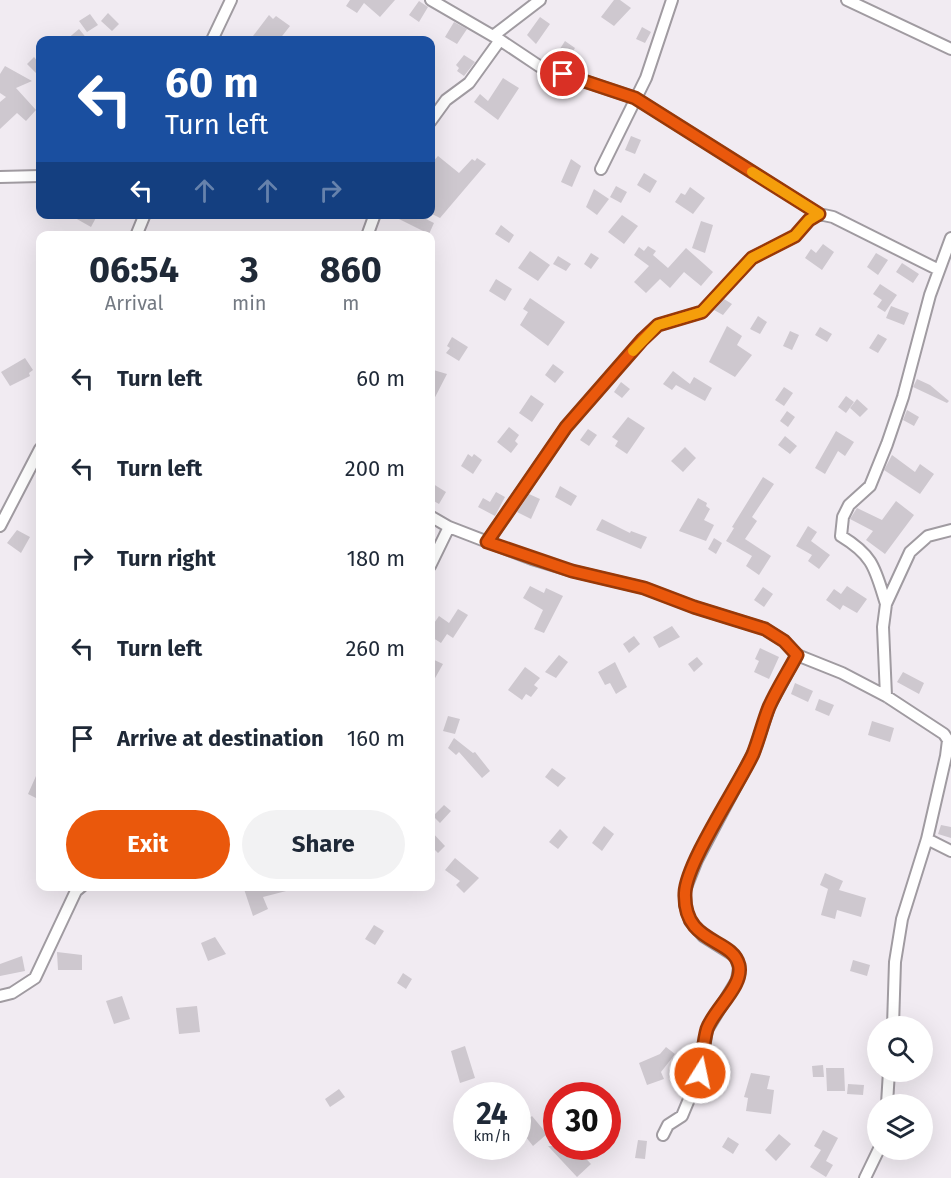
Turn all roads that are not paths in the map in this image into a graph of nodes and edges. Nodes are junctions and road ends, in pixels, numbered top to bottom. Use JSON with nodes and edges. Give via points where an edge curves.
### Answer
{"nodes":[{"id":1,"x":231,"y":0,"type":"edge"},
{"id":2,"x":431,"y":0,"type":"edge"},
{"id":3,"x":540,"y":0,"type":"edge"},
{"id":4,"x":672,"y":0,"type":"edge"},
{"id":5,"x":847,"y":0,"type":"edge"},
{"id":6,"x":214,"y":36,"type":"edge"},
{"id":7,"x":497,"y":38,"type":"junction"},
{"id":8,"x":951,"y":49,"type":"edge"},
{"id":9,"x":635,"y":98,"type":"junction"},
{"id":10,"x":435,"y":115,"type":"edge"},
{"id":11,"x":602,"y":169,"type":"dead end"},
{"id":12,"x":36,"y":176,"type":"edge"},
{"id":13,"x":0,"y":177,"type":"edge"},
{"id":14,"x":819,"y":214,"type":"junction"},
{"id":15,"x":951,"y":238,"type":"edge"},
{"id":16,"x":939,"y":270,"type":"junction"},
{"id":17,"x":36,"y":456,"type":"edge"},
{"id":18,"x":435,"y":519,"type":"edge"},
{"id":19,"x":0,"y":526,"type":"edge"},
{"id":20,"x":449,"y":527,"type":"junction"},
{"id":21,"x":951,"y":530,"type":"edge"},
{"id":22,"x":487,"y":542,"type":"junction"},
{"id":23,"x":435,"y":556,"type":"edge"},
{"id":24,"x":886,"y":604,"type":"junction"},
{"id":25,"x":797,"y":655,"type":"junction"},
{"id":26,"x":886,"y":696,"type":"junction"},
{"id":27,"x":927,"y":839,"type":"junction"},
{"id":28,"x":951,"y":851,"type":"edge"},
{"id":29,"x":76,"y":891,"type":"edge"},
{"id":30,"x":0,"y":996,"type":"edge"},
{"id":31,"x":893,"y":1016,"type":"edge"},
{"id":32,"x":663,"y":1135,"type":"dead end"},
{"id":33,"x":874,"y":1160,"type":"edge"},
{"id":34,"x":866,"y":1178,"type":"edge"}],
"edges":[{"from":1,"to":6,"type":"street"},
{"from":2,"to":7,"type":"street"},
{"from":3,"to":7,"type":"street"},
{"from":4,"to":9,"type":"street","via":[[646,78]]},
{"from":5,"to":8,"type":"street"},
{"from":7,"to":9,"type":"street","via":[[539,66]]},
{"from":7,"to":10,"type":"street","via":[[469,83],[446,100]]},
{"from":9,"to":11,"type":"street"},
{"from":9,"to":14,"type":"street"},
{"from":12,"to":13,"type":"street"},
{"from":14,"to":16,"type":"street"},
{"from":14,"to":22,"type":"street","via":[[795,236],[752,258],[702,312],[658,325],[642,340],[566,427]]},
{"from":15,"to":16,"type":"street"},
{"from":16,"to":24,"type":"street","via":[[887,444],[870,486],[849,505],[843,517],[841,536],[864,550]]},
{"from":17,"to":19,"type":"street"},
{"from":18,"to":20,"type":"street"},
{"from":20,"to":22,"type":"street"},
{"from":20,"to":23,"type":"street"},
{"from":21,"to":24,"type":"street","via":[[928,536],[910,552]]},
{"from":22,"to":25,"type":"street","via":[[765,629]]},
{"from":24,"to":26,"type":"street"},
{"from":25,"to":26,"type":"street"},
{"from":25,"to":32,"type":"street","via":[[685,890],[690,921],[703,936],[735,956],[740,967],[737,980],[707,1030],[700,1073],[682,1116],[668,1125]]},
{"from":26,"to":27,"type":"street","via":[[939,729],[948,740]]},
{"from":27,"to":28,"type":"street"},
{"from":27,"to":31,"type":"street","via":[[902,920],[895,962]]},
{"from":29,"to":30,"type":"street","via":[[35,978]]},
{"from":33,"to":34,"type":"street"}]}
